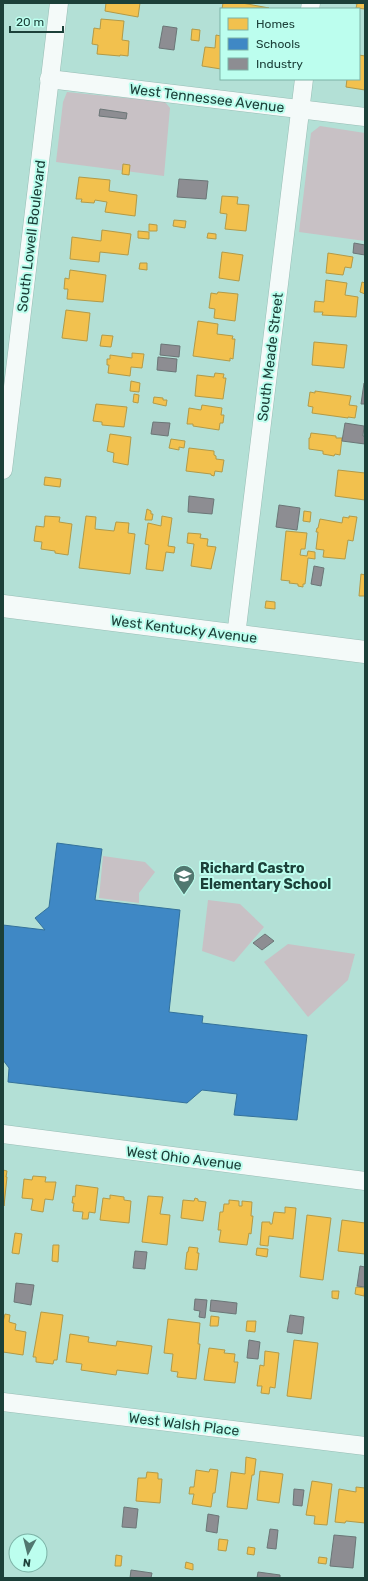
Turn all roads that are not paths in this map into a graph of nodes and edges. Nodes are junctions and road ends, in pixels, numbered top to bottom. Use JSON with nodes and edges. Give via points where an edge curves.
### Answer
{"nodes":[{"id":1,"x":59,"y":3,"type":"edge"},
{"id":2,"x":49,"y":80,"type":"junction"},
{"id":3,"x":304,"y":80,"type":"edge"},
{"id":4,"x":301,"y":109,"type":"junction"},
{"id":5,"x":365,"y":117,"type":"edge"},
{"id":6,"x":3,"y":470,"type":"edge"},
{"id":7,"x":3,"y":606,"type":"edge"},
{"id":8,"x":236,"y":636,"type":"junction"},
{"id":9,"x":365,"y":652,"type":"edge"},
{"id":10,"x":3,"y":1134,"type":"edge"},
{"id":11,"x":365,"y":1181,"type":"edge"},
{"id":12,"x":3,"y":1402,"type":"edge"},
{"id":13,"x":365,"y":1446,"type":"edge"}],
"edges":[{"from":1,"to":2,"type":"street","name":"South Lowell Boulevard"},
{"from":2,"to":4,"type":"street","name":"West Tennessee Avenue"},
{"from":2,"to":6,"type":"street","name":"South Lowell Boulevard"},
{"from":3,"to":4,"type":"street","name":"South Meade Street"},
{"from":4,"to":5,"type":"street","name":"West Tennessee Avenue"},
{"from":4,"to":8,"type":"street","name":"South Meade Street"},
{"from":7,"to":8,"type":"street","name":"West Kentucky Avenue"},
{"from":8,"to":9,"type":"street","name":"West Kentucky Avenue"},
{"from":10,"to":11,"type":"street","name":"West Ohio Avenue"},
{"from":12,"to":13,"type":"street","name":"West Walsh Place"}]}
